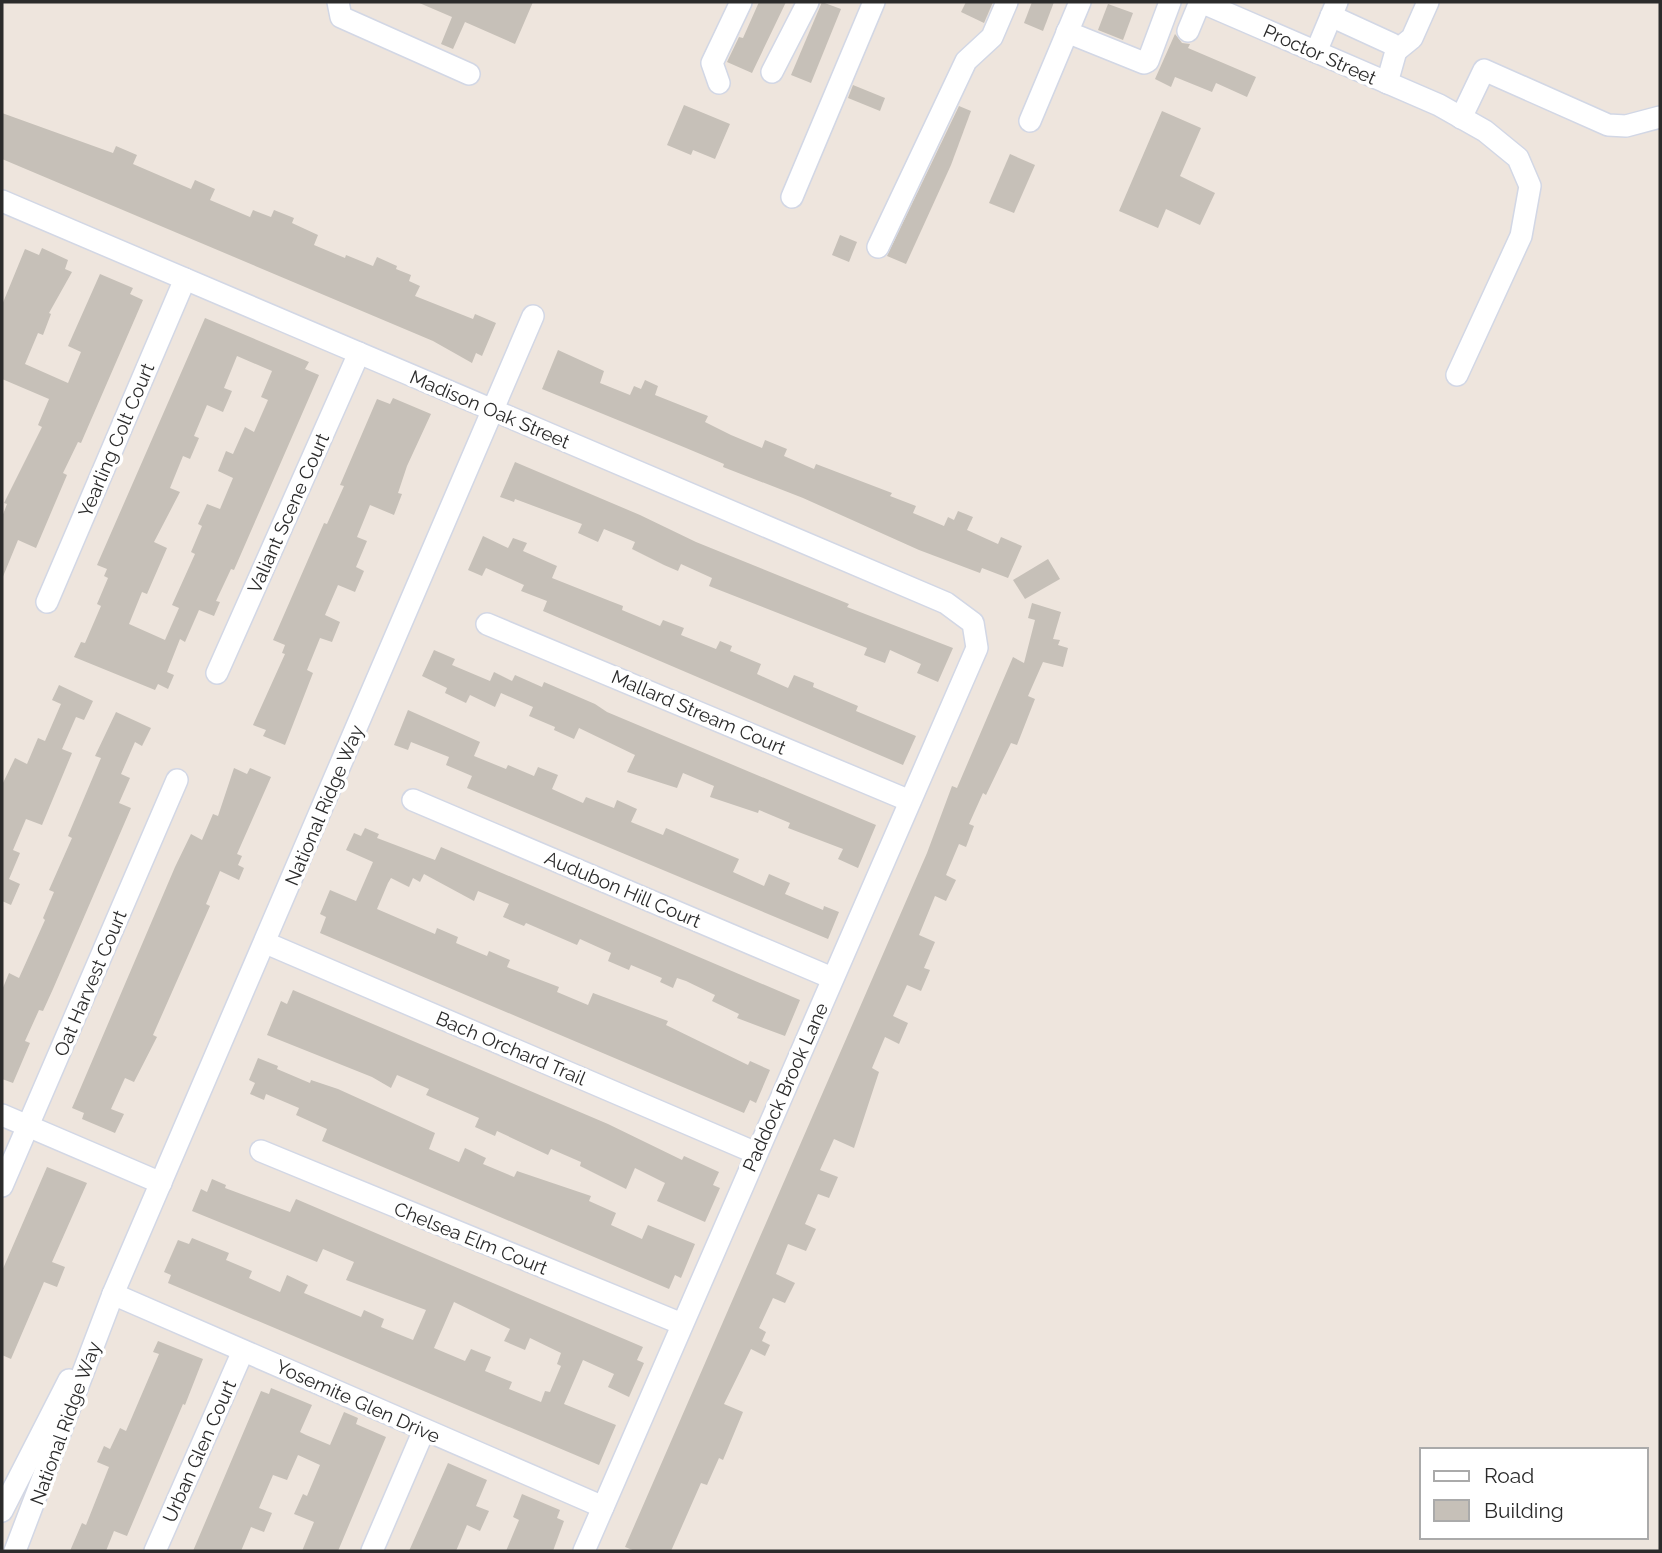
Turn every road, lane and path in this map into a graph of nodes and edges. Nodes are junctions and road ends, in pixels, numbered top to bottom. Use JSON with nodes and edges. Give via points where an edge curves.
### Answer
{"nodes":[{"id":1,"x":338,"y":2,"type":"edge"},
{"id":2,"x":741,"y":2,"type":"edge"},
{"id":3,"x":808,"y":2,"type":"edge"},
{"id":4,"x":874,"y":2,"type":"edge"},
{"id":5,"x":1007,"y":2,"type":"edge"},
{"id":6,"x":1080,"y":2,"type":"edge"},
{"id":7,"x":1170,"y":2,"type":"edge"},
{"id":8,"x":1201,"y":2,"type":"edge"},
{"id":9,"x":1428,"y":2,"type":"edge"},
{"id":10,"x":1334,"y":9,"type":"edge"},
{"id":11,"x":1188,"y":31,"type":"dead end"},
{"id":12,"x":1067,"y":32,"type":"junction"},
{"id":13,"x":1396,"y":51,"type":"junction"},
{"id":14,"x":1316,"y":52,"type":"junction"},
{"id":15,"x":772,"y":72,"type":"dead end"},
{"id":16,"x":469,"y":74,"type":"dead end"},
{"id":17,"x":719,"y":83,"type":"dead end"},
{"id":18,"x":1387,"y":83,"type":"junction"},
{"id":19,"x":1660,"y":117,"type":"edge"},
{"id":20,"x":1461,"y":118,"type":"junction"},
{"id":21,"x":1030,"y":121,"type":"dead end"},
{"id":22,"x":792,"y":197,"type":"dead end"},
{"id":23,"x":4,"y":209,"type":"edge"},
{"id":24,"x":877,"y":247,"type":"dead end"},
{"id":25,"x":185,"y":279,"type":"junction"},
{"id":26,"x":533,"y":316,"type":"dead end"},
{"id":27,"x":359,"y":354,"type":"junction"},
{"id":28,"x":1457,"y":375,"type":"dead end"},
{"id":29,"x":492,"y":409,"type":"junction"},
{"id":30,"x":47,"y":602,"type":"dead end"},
{"id":31,"x":973,"y":623,"type":"joint"},
{"id":32,"x":487,"y":624,"type":"dead end"},
{"id":33,"x":217,"y":673,"type":"dead end"},
{"id":34,"x":177,"y":780,"type":"dead end"},
{"id":35,"x":413,"y":800,"type":"dead end"},
{"id":36,"x":910,"y":801,"type":"junction"},
{"id":37,"x":266,"y":943,"type":"junction"},
{"id":38,"x":832,"y":978,"type":"junction"},
{"id":39,"x":2,"y":1115,"type":"edge"},
{"id":40,"x":28,"y":1126,"type":"junction"},
{"id":41,"x":261,"y":1151,"type":"dead end"},
{"id":42,"x":756,"y":1153,"type":"junction"},
{"id":43,"x":161,"y":1183,"type":"junction"},
{"id":44,"x":2,"y":1186,"type":"edge"},
{"id":45,"x":113,"y":1294,"type":"junction"},
{"id":46,"x":681,"y":1324,"type":"junction"},
{"id":47,"x":243,"y":1351,"type":"junction"},
{"id":48,"x":424,"y":1430,"type":"junction"},
{"id":49,"x":603,"y":1507,"type":"junction"},
{"id":50,"x":2,"y":1511,"type":"edge"},
{"id":51,"x":15,"y":1551,"type":"edge"},
{"id":52,"x":155,"y":1551,"type":"edge"},
{"id":53,"x":372,"y":1551,"type":"edge"},
{"id":54,"x":584,"y":1551,"type":"edge"}],
"edges":[{"from":1,"to":16,"type":"street","via":[[341,17]]},
{"from":2,"to":17,"type":"street","via":[[712,63]]},
{"from":3,"to":15,"type":"street"},
{"from":4,"to":22,"type":"street"},
{"from":5,"to":24,"type":"street","via":[[992,37],[960,72]]},
{"from":6,"to":12,"type":"street"},
{"from":7,"to":12,"type":"street","via":[[1148,61],[1143,63]]},
{"from":8,"to":11,"type":"street"},
{"from":8,"to":14,"type":"street","name":"Proctor Street"},
{"from":9,"to":13,"type":"street","via":[[1412,38]]},
{"from":10,"to":13,"type":"street","via":[[1392,44]]},
{"from":10,"to":14,"type":"street"},
{"from":12,"to":21,"type":"street"},
{"from":13,"to":18,"type":"street"},
{"from":14,"to":18,"type":"street","name":"Proctor Street"},
{"from":18,"to":20,"type":"street","name":"Proctor Street"},
{"from":19,"to":20,"type":"street","via":[[1626,126],[1608,125],[1484,70]]},
{"from":20,"to":28,"type":"street","name":"Proctor Street","via":[[1518,158],[1530,186],[1521,236]]},
{"from":23,"to":25,"type":"street","name":"Madison Oak Street"},
{"from":25,"to":27,"type":"street","name":"Madison Oak Street"},
{"from":25,"to":30,"type":"street","name":"Yearling Colt Court"},
{"from":26,"to":29,"type":"street","name":"National Ridge Way"},
{"from":27,"to":29,"type":"street","name":"Madison Oak Street"},
{"from":27,"to":33,"type":"street","name":"Valiant Scene Court"},
{"from":29,"to":31,"type":"street","name":"Madison Oak Street","via":[[946,603]]},
{"from":29,"to":37,"type":"street","name":"National Ridge Way"},
{"from":31,"to":36,"type":"street","name":"Paddock Brook Lane","via":[[977,648]]},
{"from":32,"to":36,"type":"street","name":"Mallard Stream Court"},
{"from":34,"to":40,"type":"street","name":"Oat Harvest Court"},
{"from":35,"to":38,"type":"street","name":"Audubon Hill Court"},
{"from":36,"to":38,"type":"street","name":"Paddock Brook Lane"},
{"from":37,"to":42,"type":"street","name":"Bach Orchard Trail"},
{"from":37,"to":43,"type":"street","name":"National Ridge Way"},
{"from":38,"to":42,"type":"street","name":"Paddock Brook Lane"},
{"from":39,"to":40,"type":"street"},
{"from":40,"to":43,"type":"street"},
{"from":40,"to":44,"type":"street","name":"Oat Harvest Court"},
{"from":41,"to":46,"type":"street","name":"Chelsea Elm Court"},
{"from":42,"to":46,"type":"street","name":"Paddock Brook Lane"},
{"from":43,"to":45,"type":"street","name":"National Ridge Way"},
{"from":45,"to":47,"type":"street","name":"Yosemite Glen Drive"},
{"from":45,"to":50,"type":"street","name":"National Ridge Way"},
{"from":45,"to":51,"type":"street","name":"National Ridge Way"},
{"from":46,"to":49,"type":"street","name":"Paddock Brook Lane"},
{"from":47,"to":48,"type":"street","name":"Yosemite Glen Drive"},
{"from":47,"to":52,"type":"street","name":"Urban Glen Court"},
{"from":48,"to":49,"type":"street","name":"Yosemite Glen Drive"},
{"from":48,"to":53,"type":"street"},
{"from":49,"to":54,"type":"street","name":"Paddock Brook Lane"}]}
